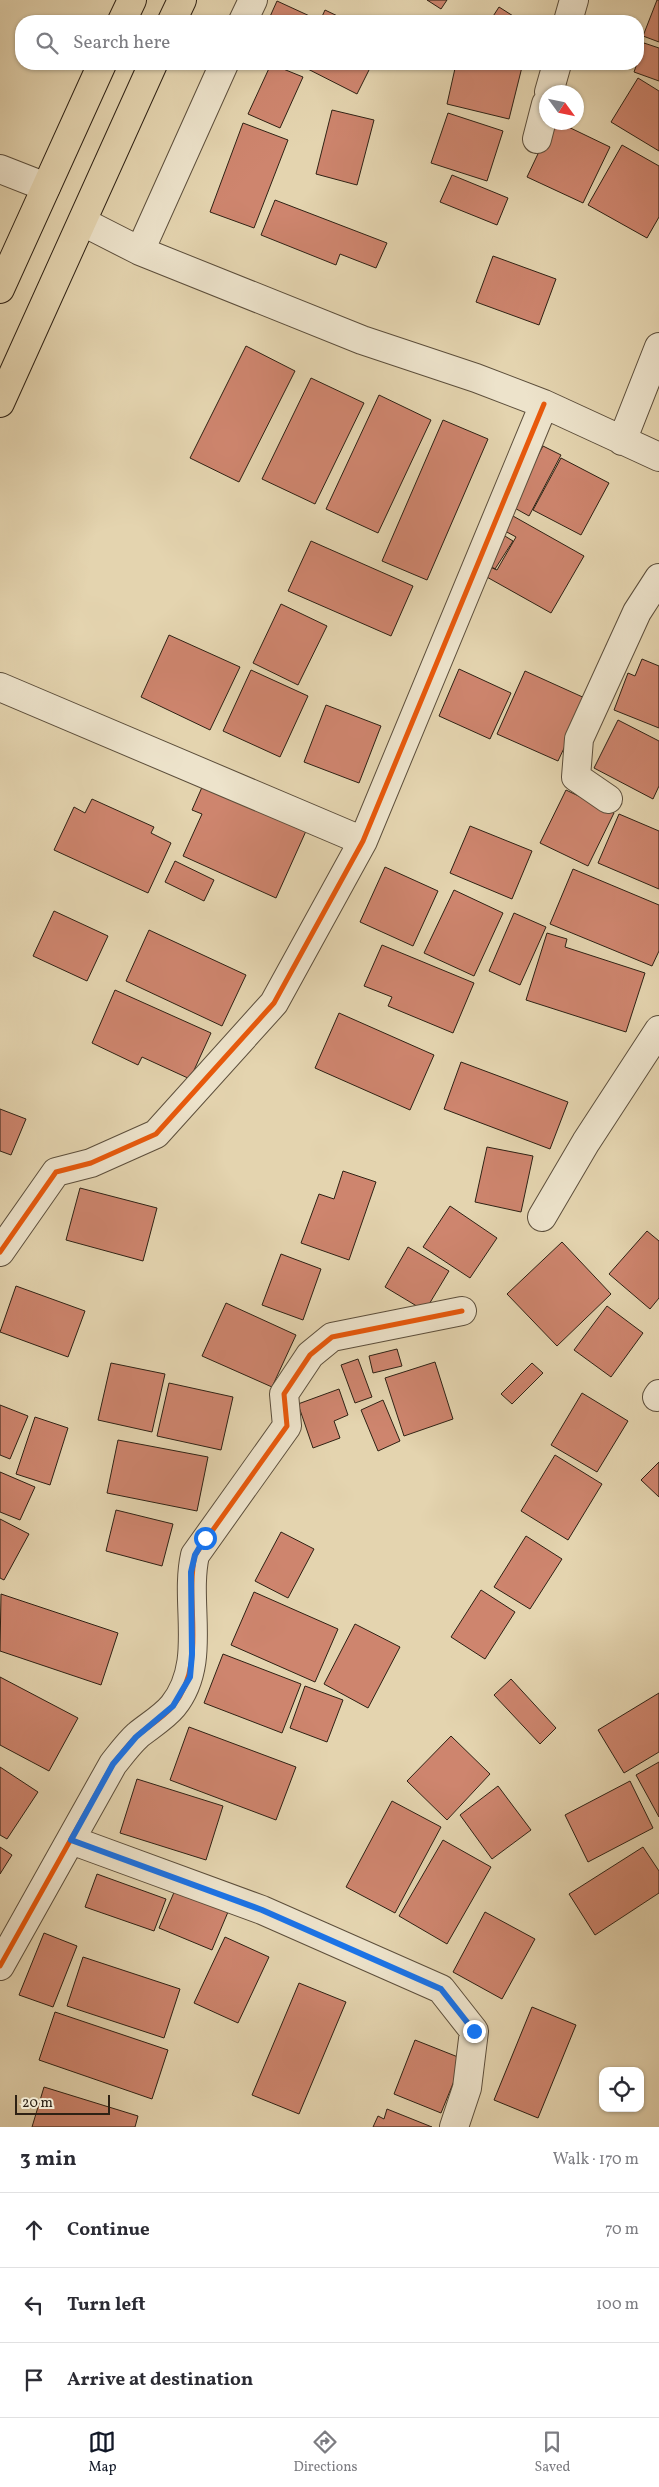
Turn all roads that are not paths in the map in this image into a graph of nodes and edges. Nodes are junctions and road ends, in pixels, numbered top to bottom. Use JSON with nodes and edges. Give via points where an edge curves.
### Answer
{"nodes":[{"id":1,"x":132,"y":0,"type":"edge"},
{"id":2,"x":182,"y":0,"type":"edge"},
{"id":3,"x":253,"y":0,"type":"edge"},
{"id":4,"x":574,"y":0,"type":"edge"},
{"id":5,"x":125,"y":15,"type":"edge"},
{"id":6,"x":175,"y":15,"type":"edge"},
{"id":7,"x":247,"y":15,"type":"edge"},
{"id":8,"x":570,"y":15,"type":"edge"},
{"id":9,"x":99,"y":70,"type":"edge"},
{"id":10,"x":151,"y":70,"type":"edge"},
{"id":11,"x":221,"y":70,"type":"edge"},
{"id":12,"x":556,"y":70,"type":"edge"},
{"id":13,"x":552,"y":85,"type":"edge"},
{"id":14,"x":540,"y":130,"type":"edge"},
{"id":15,"x":538,"y":138,"type":"dead end"},
{"id":16,"x":0,"y":169,"type":"edge"},
{"id":17,"x":46,"y":187,"type":"junction"},
{"id":18,"x":83,"y":222,"type":"junction"},
{"id":19,"x":140,"y":251,"type":"junction"},
{"id":20,"x":0,"y":290,"type":"edge"},
{"id":21,"x":659,"y":347,"type":"edge"},
{"id":22,"x":0,"y":403,"type":"edge"},
{"id":23,"x":544,"y":404,"type":"junction"},
{"id":24,"x":622,"y":441,"type":"junction"},
{"id":25,"x":659,"y":456,"type":"edge"},
{"id":26,"x":659,"y":578,"type":"edge"},
{"id":27,"x":0,"y":687,"type":"edge"},
{"id":28,"x":608,"y":799,"type":"dead end"},
{"id":29,"x":363,"y":841,"type":"junction"},
{"id":30,"x":659,"y":1030,"type":"edge"},
{"id":31,"x":542,"y":1217,"type":"dead end"},
{"id":32,"x":0,"y":1252,"type":"edge"},
{"id":33,"x":462,"y":1311,"type":"dead end"},
{"id":34,"x":71,"y":1840,"type":"junction"},
{"id":35,"x":0,"y":1966,"type":"edge"},
{"id":36,"x":454,"y":2127,"type":"edge"}],
"edges":[{"from":1,"to":5,"type":"highway"},
{"from":2,"to":6,"type":"highway"},
{"from":3,"to":7,"type":"street"},
{"from":4,"to":8,"type":"street"},
{"from":9,"to":17,"type":"highway"},
{"from":10,"to":18,"type":"highway"},
{"from":11,"to":19,"type":"street"},
{"from":12,"to":13,"type":"street"},
{"from":14,"to":15,"type":"street"},
{"from":16,"to":17,"type":"street"},
{"from":17,"to":20,"type":"highway"},
{"from":18,"to":19,"type":"street"},
{"from":18,"to":22,"type":"highway"},
{"from":19,"to":23,"type":"street","via":[[362,340]]},
{"from":21,"to":24,"type":"street"},
{"from":23,"to":24,"type":"street"},
{"from":23,"to":29,"type":"street"},
{"from":24,"to":25,"type":"street"},
{"from":26,"to":28,"type":"street","via":[[637,612],[579,739],[576,777]]},
{"from":27,"to":29,"type":"street"},
{"from":29,"to":32,"type":"street","via":[[274,1003],[156,1134],[91,1163],[56,1172]]},
{"from":30,"to":31,"type":"street"},
{"from":33,"to":34,"type":"street","via":[[332,1337],[310,1355],[284,1394],[287,1426],[195,1555],[191,1572],[190,1677],[173,1706],[136,1737],[113,1764]]},
{"from":34,"to":35,"type":"street"},
{"from":34,"to":36,"type":"street","via":[[262,1910],[441,1989],[474,2031],[467,2088]]}]}
